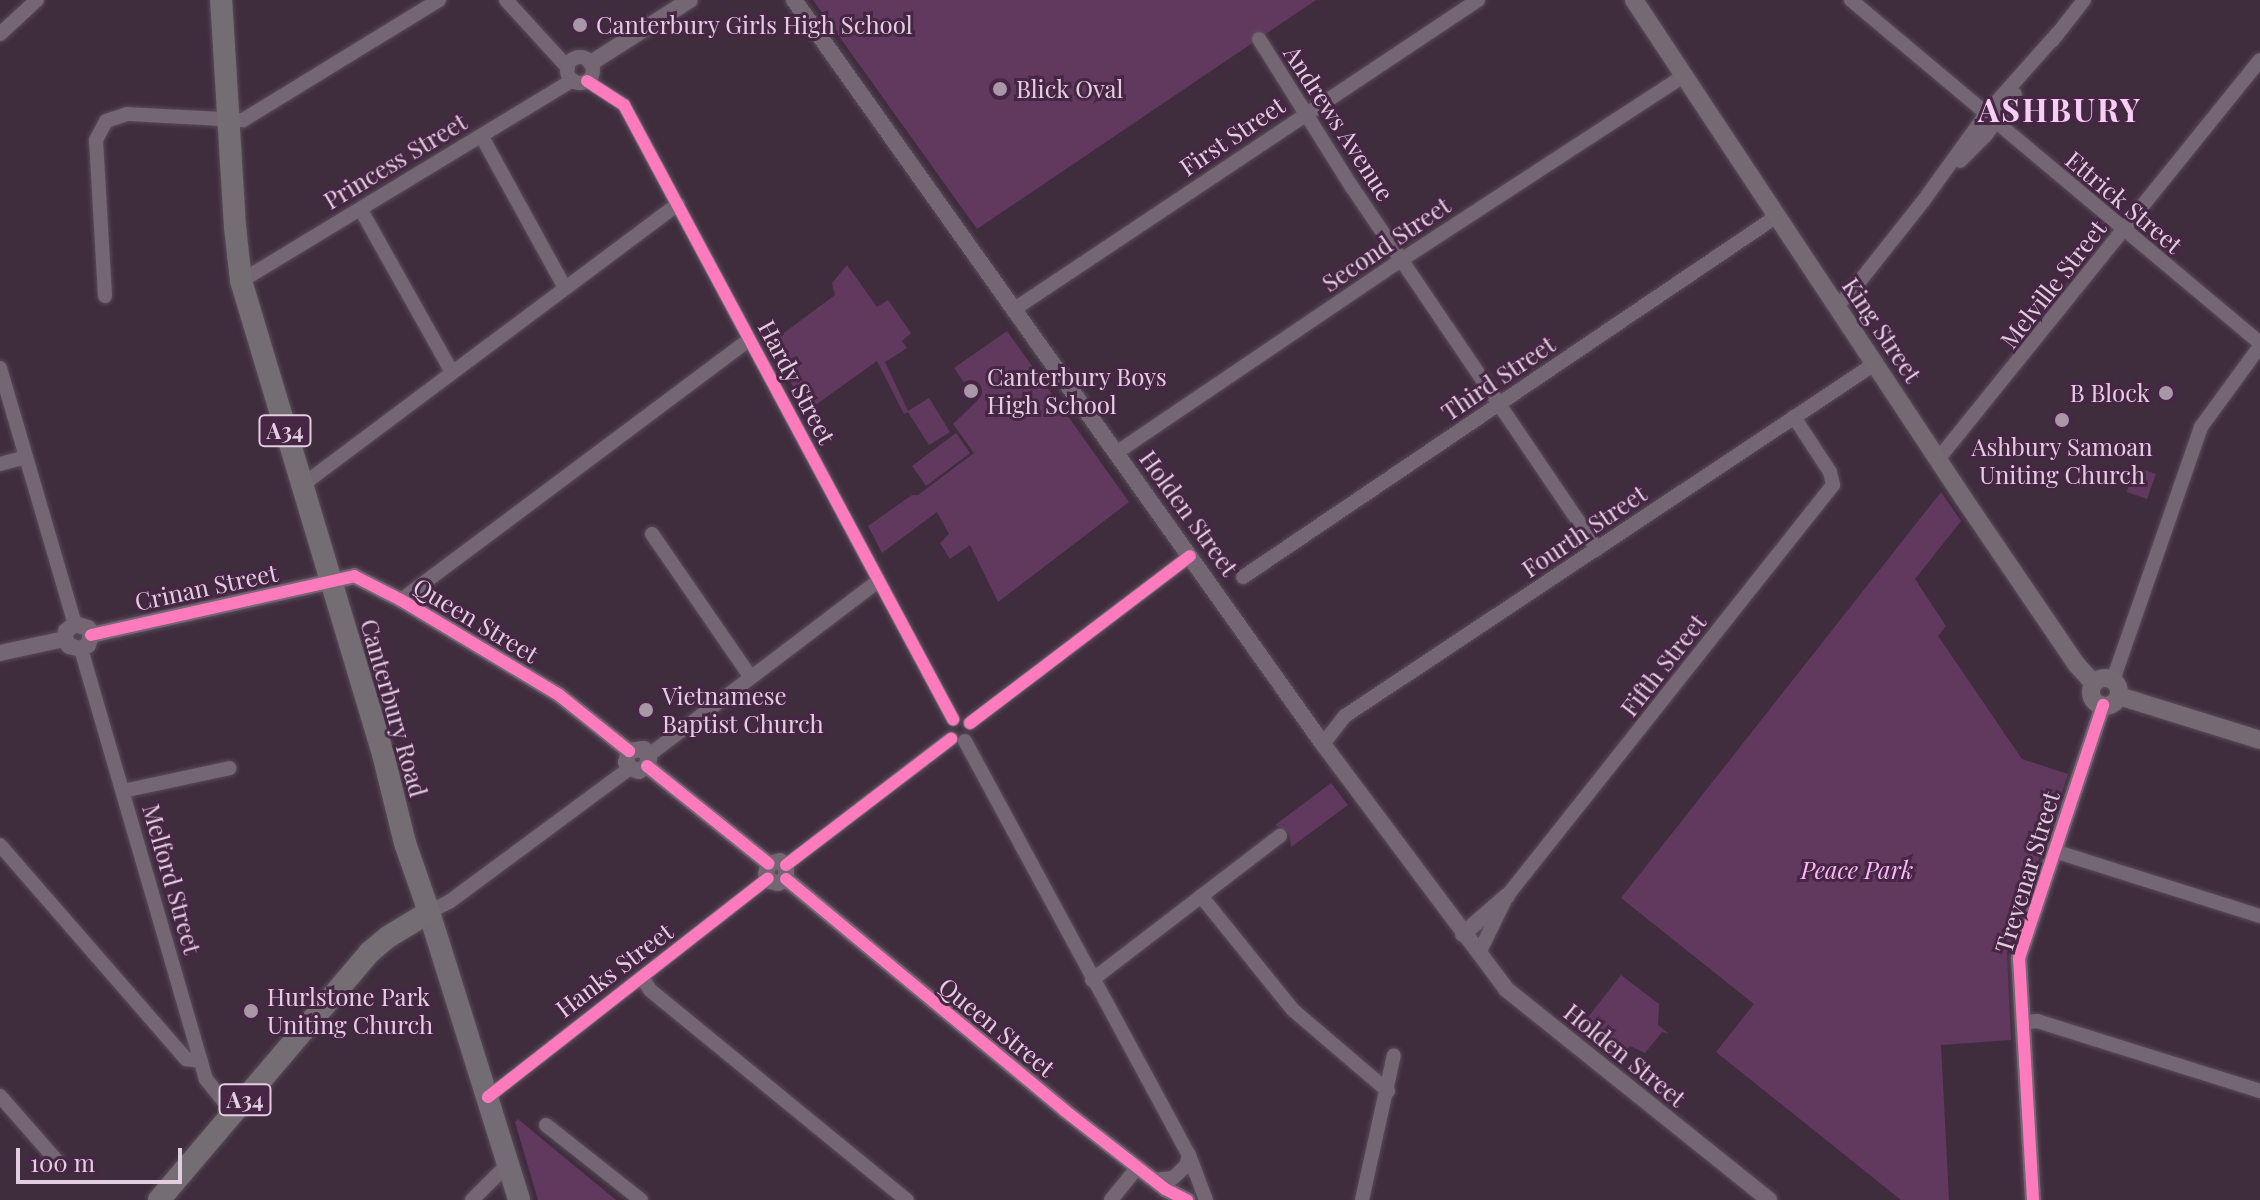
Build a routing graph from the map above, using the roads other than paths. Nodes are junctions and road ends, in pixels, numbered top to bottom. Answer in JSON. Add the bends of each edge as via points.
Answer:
{"nodes":[{"id":1,"x":37,"y":0,"type":"edge"},
{"id":2,"x":221,"y":0,"type":"edge"},
{"id":3,"x":439,"y":0,"type":"edge"},
{"id":4,"x":506,"y":0,"type":"edge"},
{"id":5,"x":690,"y":0,"type":"edge"},
{"id":6,"x":794,"y":0,"type":"edge"},
{"id":7,"x":1478,"y":0,"type":"edge"},
{"id":8,"x":1634,"y":0,"type":"edge"},
{"id":9,"x":1851,"y":0,"type":"edge"},
{"id":10,"x":2084,"y":0,"type":"edge"},
{"id":11,"x":0,"y":34,"type":"edge"},
{"id":12,"x":1259,"y":39,"type":"dead end"},
{"id":13,"x":2260,"y":60,"type":"edge"},
{"id":14,"x":581,"y":71,"type":"junction"},
{"id":15,"x":1683,"y":76,"type":"junction"},
{"id":16,"x":1305,"y":114,"type":"junction"},
{"id":17,"x":1990,"y":118,"type":"junction"},
{"id":18,"x":228,"y":119,"type":"junction"},
{"id":19,"x":482,"y":137,"type":"junction"},
{"id":20,"x":678,"y":204,"type":"junction"},
{"id":21,"x":361,"y":210,"type":"junction"},
{"id":22,"x":1777,"y":216,"type":"junction"},
{"id":23,"x":2123,"y":230,"type":"junction"},
{"id":24,"x":1402,"y":259,"type":"junction"},
{"id":25,"x":241,"y":281,"type":"junction"},
{"id":26,"x":565,"y":288,"type":"junction"},
{"id":27,"x":105,"y":296,"type":"dead end"},
{"id":28,"x":1836,"y":305,"type":"junction"},
{"id":29,"x":1013,"y":310,"type":"junction"},
{"id":30,"x":749,"y":340,"type":"junction"},
{"id":31,"x":2260,"y":345,"type":"edge"},
{"id":32,"x":1876,"y":363,"type":"junction"},
{"id":33,"x":0,"y":368,"type":"edge"},
{"id":34,"x":452,"y":372,"type":"junction"},
{"id":35,"x":1498,"y":404,"type":"junction"},
{"id":36,"x":1794,"y":417,"type":"junction"},
{"id":37,"x":1116,"y":453,"type":"junction"},
{"id":38,"x":26,"y":457,"type":"junction"},
{"id":39,"x":1939,"y":458,"type":"junction"},
{"id":40,"x":0,"y":464,"type":"edge"},
{"id":41,"x":301,"y":486,"type":"junction"},
{"id":42,"x":652,"y":534,"type":"dead end"},
{"id":43,"x":1597,"y":549,"type":"junction"},
{"id":44,"x":1190,"y":556,"type":"junction"},
{"id":45,"x":1243,"y":577,"type":"dead end"},
{"id":46,"x":330,"y":581,"type":"junction"},
{"id":47,"x":878,"y":581,"type":"junction"},
{"id":48,"x":401,"y":600,"type":"junction"},
{"id":49,"x":75,"y":624,"type":"junction"},
{"id":50,"x":65,"y":639,"type":"junction"},
{"id":51,"x":86,"y":642,"type":"junction"},
{"id":52,"x":0,"y":653,"type":"edge"},
{"id":53,"x":750,"y":676,"type":"junction"},
{"id":54,"x":2107,"y":691,"type":"junction"},
{"id":55,"x":953,"y":719,"type":"junction"},
{"id":56,"x":970,"y":723,"type":"junction"},
{"id":57,"x":958,"y":740,"type":"junction"},
{"id":58,"x":2260,"y":740,"type":"edge"},
{"id":59,"x":1323,"y":744,"type":"junction"},
{"id":60,"x":642,"y":763,"type":"junction"},
{"id":61,"x":230,"y":768,"type":"dead end"},
{"id":62,"x":123,"y":791,"type":"junction"},
{"id":63,"x":1280,"y":836,"type":"dead end"},
{"id":64,"x":0,"y":845,"type":"edge"},
{"id":65,"x":2054,"y":851,"type":"junction"},
{"id":66,"x":777,"y":872,"type":"junction"},
{"id":67,"x":1201,"y":896,"type":"junction"},
{"id":68,"x":1507,"y":896,"type":"joint"},
{"id":69,"x":429,"y":912,"type":"junction"},
{"id":70,"x":2260,"y":916,"type":"edge"},
{"id":71,"x":1474,"y":944,"type":"junction"},
{"id":72,"x":642,"y":977,"type":"junction"},
{"id":73,"x":1092,"y":980,"type":"junction"},
{"id":74,"x":188,"y":1015,"type":"junction"},
{"id":75,"x":2023,"y":1023,"type":"junction"},
{"id":76,"x":160,"y":1030,"type":"junction"},
{"id":77,"x":1394,"y":1055,"type":"dead end"},
{"id":78,"x":199,"y":1056,"type":"junction"},
{"id":79,"x":1388,"y":1091,"type":"junction"},
{"id":80,"x":2260,"y":1091,"type":"edge"},
{"id":81,"x":0,"y":1096,"type":"edge"},
{"id":82,"x":488,"y":1097,"type":"junction"},
{"id":83,"x":233,"y":1113,"type":"junction"},
{"id":84,"x":546,"y":1125,"type":"dead end"},
{"id":85,"x":1189,"y":1155,"type":"junction"},
{"id":86,"x":57,"y":1161,"type":"dead end"},
{"id":87,"x":508,"y":1164,"type":"junction"},
{"id":88,"x":1137,"y":1168,"type":"junction"},
{"id":89,"x":1153,"y":1180,"type":"junction"},
{"id":90,"x":2035,"y":1199,"type":"edge"},
{"id":91,"x":159,"y":1200,"type":"edge"},
{"id":92,"x":472,"y":1200,"type":"edge"},
{"id":93,"x":519,"y":1200,"type":"edge"},
{"id":94,"x":641,"y":1200,"type":"edge"},
{"id":95,"x":907,"y":1200,"type":"edge"},
{"id":96,"x":1111,"y":1200,"type":"edge"},
{"id":97,"x":1187,"y":1200,"type":"edge"},
{"id":98,"x":1206,"y":1200,"type":"edge"},
{"id":99,"x":1362,"y":1200,"type":"edge"},
{"id":100,"x":1756,"y":1200,"type":"edge"},
{"id":101,"x":1769,"y":1200,"type":"edge"}],
"edges":[{"from":1,"to":11,"type":"street"},
{"from":2,"to":18,"type":"highway","name":"Canterbury Road","number":"A34"},
{"from":3,"to":18,"type":"street","via":[[243,120]]},
{"from":4,"to":14,"type":"street"},
{"from":5,"to":14,"type":"street","name":"Princess Street"},
{"from":6,"to":29,"type":"street","name":"Holden Street"},
{"from":7,"to":16,"type":"street","name":"First Street"},
{"from":8,"to":15,"type":"main road","name":"King Street"},
{"from":9,"to":17,"type":"street","name":"Ettrick Street"},
{"from":10,"to":17,"type":"street"},
{"from":12,"to":16,"type":"street","name":"Andrews Avenue"},
{"from":13,"to":23,"type":"street","name":"Melville Street"},
{"from":14,"to":19,"type":"street","name":"Princess Street"},
{"from":14,"to":20,"type":"street","name":"Hardy Street","via":[[624,105]]},
{"from":15,"to":22,"type":"main road","name":"King Street"},
{"from":15,"to":24,"type":"street","name":"Second Street"},
{"from":16,"to":24,"type":"street","name":"Andrews Avenue"},
{"from":16,"to":29,"type":"street","name":"First Street"},
{"from":17,"to":23,"type":"street","name":"Ettrick Street"},
{"from":17,"to":28,"type":"street"},
{"from":18,"to":25,"type":"highway","name":"Canterbury Road","number":"A34"},
{"from":18,"to":27,"type":"street","via":[[127,114],[100,126],[96,140]]},
{"from":19,"to":21,"type":"street","name":"Princess Street"},
{"from":19,"to":26,"type":"street"},
{"from":20,"to":26,"type":"street"},
{"from":20,"to":30,"type":"street","name":"Hardy Street"},
{"from":21,"to":25,"type":"street","name":"Princess Street"},
{"from":21,"to":34,"type":"street"},
{"from":22,"to":28,"type":"main road","name":"King Street"},
{"from":22,"to":35,"type":"street","name":"Third Street"},
{"from":23,"to":31,"type":"street","name":"Ettrick Street"},
{"from":23,"to":39,"type":"street","name":"Melville Street"},
{"from":24,"to":35,"type":"street","name":"Andrews Avenue"},
{"from":24,"to":37,"type":"street","name":"Second Street"},
{"from":25,"to":41,"type":"highway","name":"Canterbury Road","number":"A34"},
{"from":26,"to":34,"type":"street"},
{"from":28,"to":32,"type":"main road","name":"King Street"},
{"from":29,"to":37,"type":"street","name":"Holden Street"},
{"from":30,"to":47,"type":"street","name":"Hardy Street"},
{"from":30,"to":48,"type":"street"},
{"from":31,"to":54,"type":"street","name":"Trevenar Street","via":[[2201,427]]},
{"from":32,"to":36,"type":"street","name":"Fourth Street"},
{"from":32,"to":39,"type":"main road","name":"King Street"},
{"from":33,"to":38,"type":"street"},
{"from":34,"to":41,"type":"street"},
{"from":35,"to":43,"type":"street","name":"Andrews Avenue"},
{"from":35,"to":45,"type":"street","name":"Third Street"},
{"from":36,"to":43,"type":"street","name":"Fourth Street"},
{"from":36,"to":68,"type":"street","name":"Fifth Street","via":[[1833,485]]},
{"from":37,"to":44,"type":"street","name":"Holden Street"},
{"from":38,"to":40,"type":"street"},
{"from":38,"to":49,"type":"street"},
{"from":39,"to":54,"type":"main road","name":"King Street","via":[[2077,665]]},
{"from":41,"to":46,"type":"highway","name":"Canterbury Road","number":"A34"},
{"from":42,"to":53,"type":"street"},
{"from":43,"to":59,"type":"street","name":"Fourth Street","via":[[1345,716]]},
{"from":44,"to":56,"type":"street"},
{"from":44,"to":59,"type":"street","name":"Holden Street"},
{"from":46,"to":48,"type":"street","name":"Queen Street","via":[[354,576]]},
{"from":46,"to":51,"type":"street","name":"Crinan Street"},
{"from":46,"to":69,"type":"highway","name":"Canterbury Road","number":"A34"},
{"from":47,"to":53,"type":"street"},
{"from":47,"to":55,"type":"street","name":"Hardy Street"},
{"from":48,"to":60,"type":"street","name":"Queen Street","via":[[559,695],[629,751],[626,762]]},
{"from":49,"to":50,"type":"street"},
{"from":49,"to":51,"type":"street","via":[[84,625]]},
{"from":50,"to":51,"type":"street","via":[[72,648]]},
{"from":50,"to":52,"type":"street"},
{"from":51,"to":62,"type":"street","name":"Melford Street"},
{"from":53,"to":60,"type":"street"},
{"from":54,"to":58,"type":"main road"},
{"from":54,"to":65,"type":"street","name":"Trevenar Street"},
{"from":55,"to":56,"type":"street"},
{"from":55,"to":57,"type":"street","via":[[947,726]]},
{"from":56,"to":57,"type":"street","via":[[971,733]]},
{"from":57,"to":66,"type":"street","name":"Hanks Street"},
{"from":57,"to":73,"type":"street"},
{"from":59,"to":71,"type":"street","name":"Holden Street"},
{"from":60,"to":66,"type":"street","name":"Queen Street"},
{"from":60,"to":69,"type":"street"},
{"from":61,"to":62,"type":"street"},
{"from":62,"to":74,"type":"street","name":"Melford Street"},
{"from":63,"to":67,"type":"street"},
{"from":64,"to":76,"type":"street"},
{"from":65,"to":70,"type":"street"},
{"from":65,"to":75,"type":"street","name":"Trevenar Street","via":[[2019,958]]},
{"from":66,"to":72,"type":"street","name":"Hanks Street"},
{"from":66,"to":88,"type":"street","name":"Queen Street"},
{"from":67,"to":73,"type":"street"},
{"from":67,"to":79,"type":"street","via":[[1293,1010]]},
{"from":68,"to":71,"type":"street"},
{"from":69,"to":82,"type":"main road"},
{"from":69,"to":83,"type":"highway","number":"A34","via":[[370,952]]},
{"from":71,"to":100,"type":"street","name":"Holden Street","via":[[1500,994],[1515,1009]]},
{"from":71,"to":101,"type":"street","name":"Holden Street","via":[[1506,989]]},
{"from":72,"to":82,"type":"street","name":"Hanks Street"},
{"from":72,"to":95,"type":"street","via":[[650,990]]},
{"from":73,"to":85,"type":"street"},
{"from":74,"to":76,"type":"street","via":[[178,1030]]},
{"from":74,"to":78,"type":"street","name":"Melford Street"},
{"from":75,"to":80,"type":"street","via":[[2037,1021]]},
{"from":75,"to":90,"type":"street","name":"Trevenar Street"},
{"from":76,"to":78,"type":"street","via":[[186,1059]]},
{"from":77,"to":79,"type":"street"},
{"from":78,"to":83,"type":"street","name":"Melford Street","via":[[209,1085]]},
{"from":79,"to":99,"type":"street"},
{"from":81,"to":86,"type":"street"},
{"from":82,"to":87,"type":"main road"},
{"from":83,"to":91,"type":"highway","number":"A34"},
{"from":84,"to":94,"type":"street"},
{"from":85,"to":89,"type":"street","via":[[1173,1178]]},
{"from":85,"to":98,"type":"street"},
{"from":87,"to":92,"type":"street"},
{"from":87,"to":93,"type":"main road"},
{"from":88,"to":89,"type":"street","name":"Queen Street"},
{"from":88,"to":96,"type":"street"},
{"from":89,"to":97,"type":"street","name":"Queen Street"}]}
